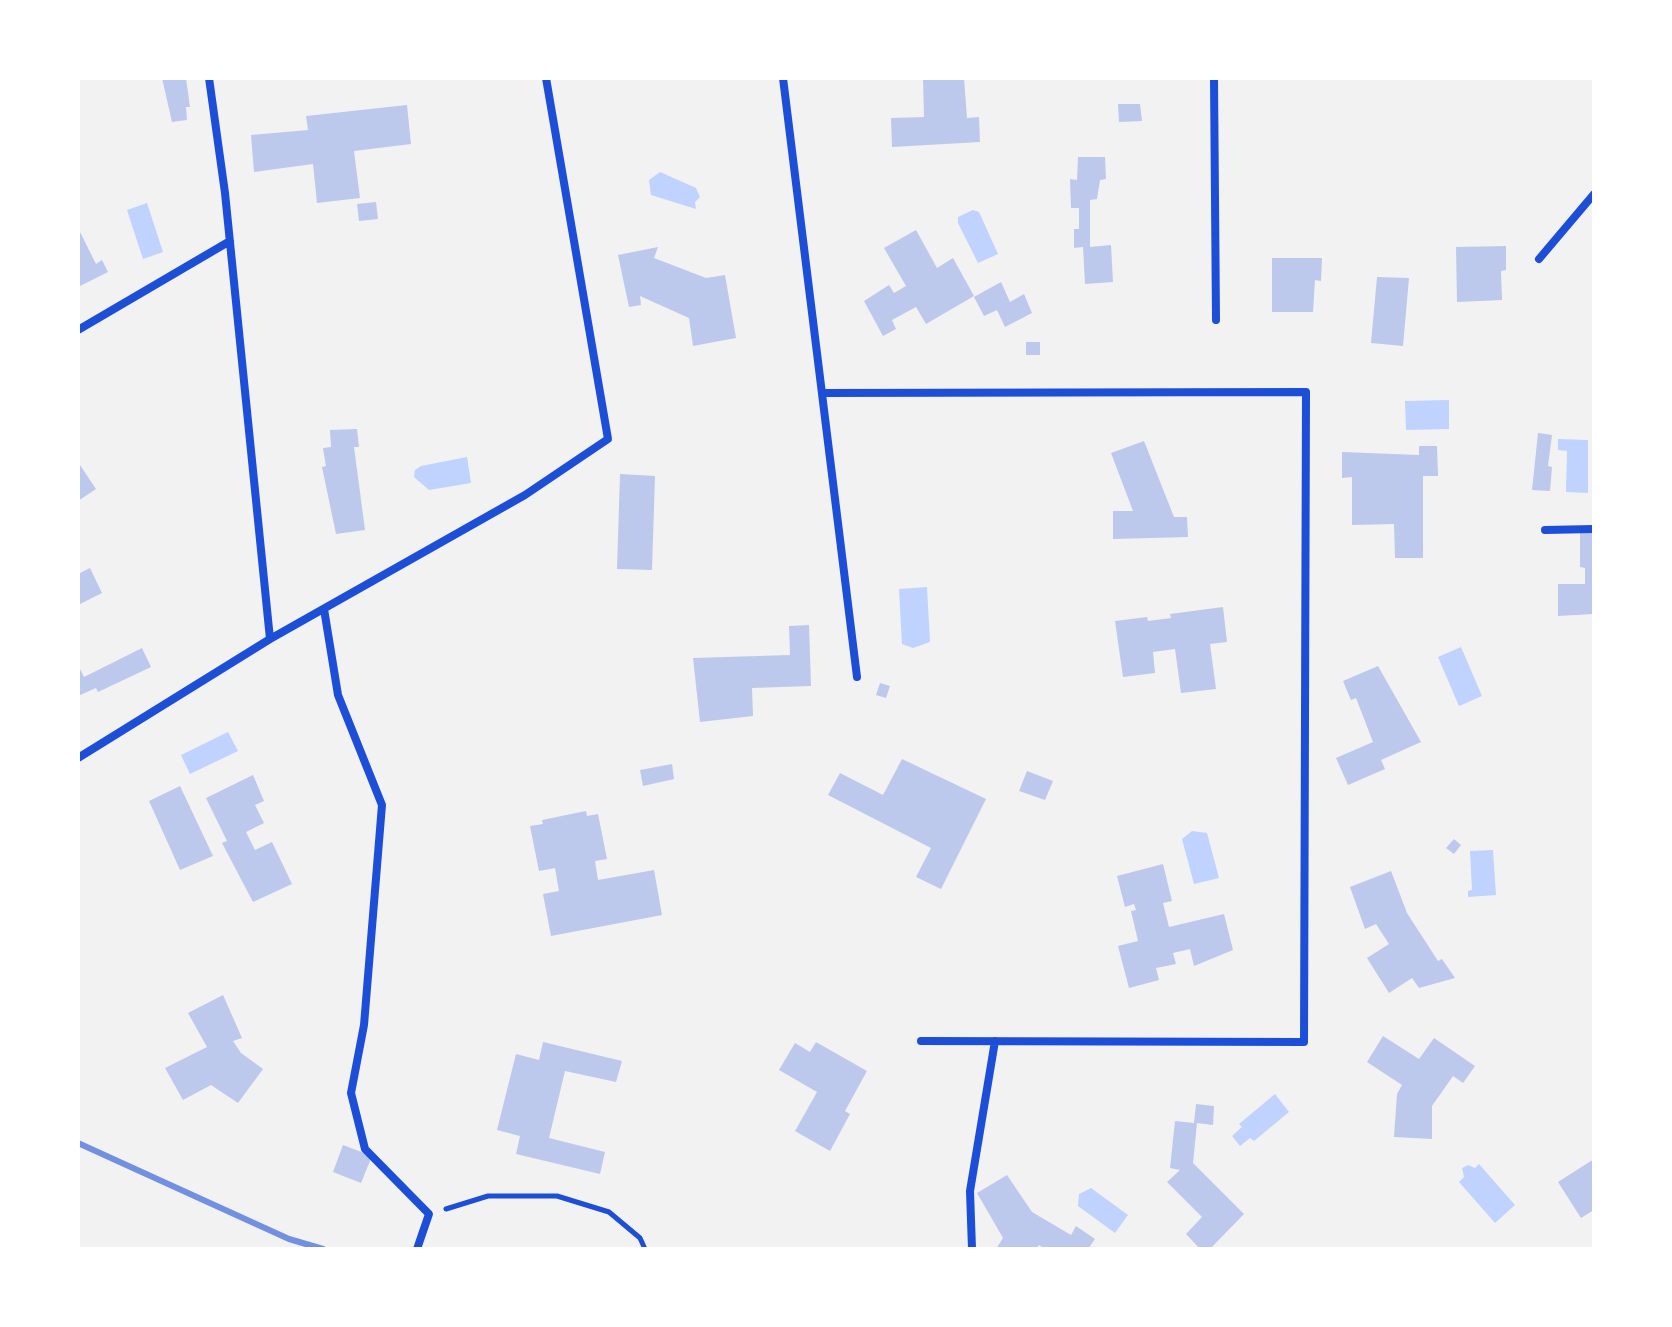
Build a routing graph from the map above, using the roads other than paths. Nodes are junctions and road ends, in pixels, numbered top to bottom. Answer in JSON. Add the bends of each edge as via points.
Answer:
{"nodes":[{"id":1,"x":209,"y":78,"type":"edge"},
{"id":2,"x":546,"y":78,"type":"edge"},
{"id":3,"x":783,"y":78,"type":"edge"},
{"id":4,"x":1214,"y":78,"type":"edge"},
{"id":5,"x":1594,"y":194,"type":"edge"},
{"id":6,"x":230,"y":241,"type":"junction"},
{"id":7,"x":1539,"y":259,"type":"dead end"},
{"id":8,"x":1216,"y":320,"type":"dead end"},
{"id":9,"x":78,"y":330,"type":"edge"},
{"id":10,"x":822,"y":393,"type":"junction"},
{"id":11,"x":1594,"y":529,"type":"edge"},
{"id":12,"x":1545,"y":530,"type":"dead end"},
{"id":13,"x":324,"y":609,"type":"junction"},
{"id":14,"x":270,"y":639,"type":"junction"},
{"id":15,"x":857,"y":677,"type":"dead end"},
{"id":16,"x":78,"y":758,"type":"edge"},
{"id":17,"x":921,"y":1041,"type":"dead end"},
{"id":18,"x":995,"y":1041,"type":"junction"},
{"id":19,"x":417,"y":1249,"type":"edge"},
{"id":20,"x":972,"y":1249,"type":"edge"}],
"edges":[{"from":1,"to":6,"type":"street"},
{"from":2,"to":13,"type":"street","via":[[608,439],[525,495]]},
{"from":3,"to":10,"type":"street"},
{"from":4,"to":8,"type":"street"},
{"from":5,"to":7,"type":"street"},
{"from":6,"to":9,"type":"street"},
{"from":6,"to":14,"type":"street"},
{"from":10,"to":15,"type":"street"},
{"from":10,"to":18,"type":"street","via":[[1306,392],[1304,1042]]},
{"from":11,"to":12,"type":"street"},
{"from":13,"to":14,"type":"street"},
{"from":13,"to":19,"type":"street","via":[[338,695],[382,805],[364,1025],[351,1093],[365,1149],[429,1214]]},
{"from":14,"to":16,"type":"street"},
{"from":17,"to":18,"type":"street"},
{"from":18,"to":20,"type":"street","via":[[970,1191]]}]}
